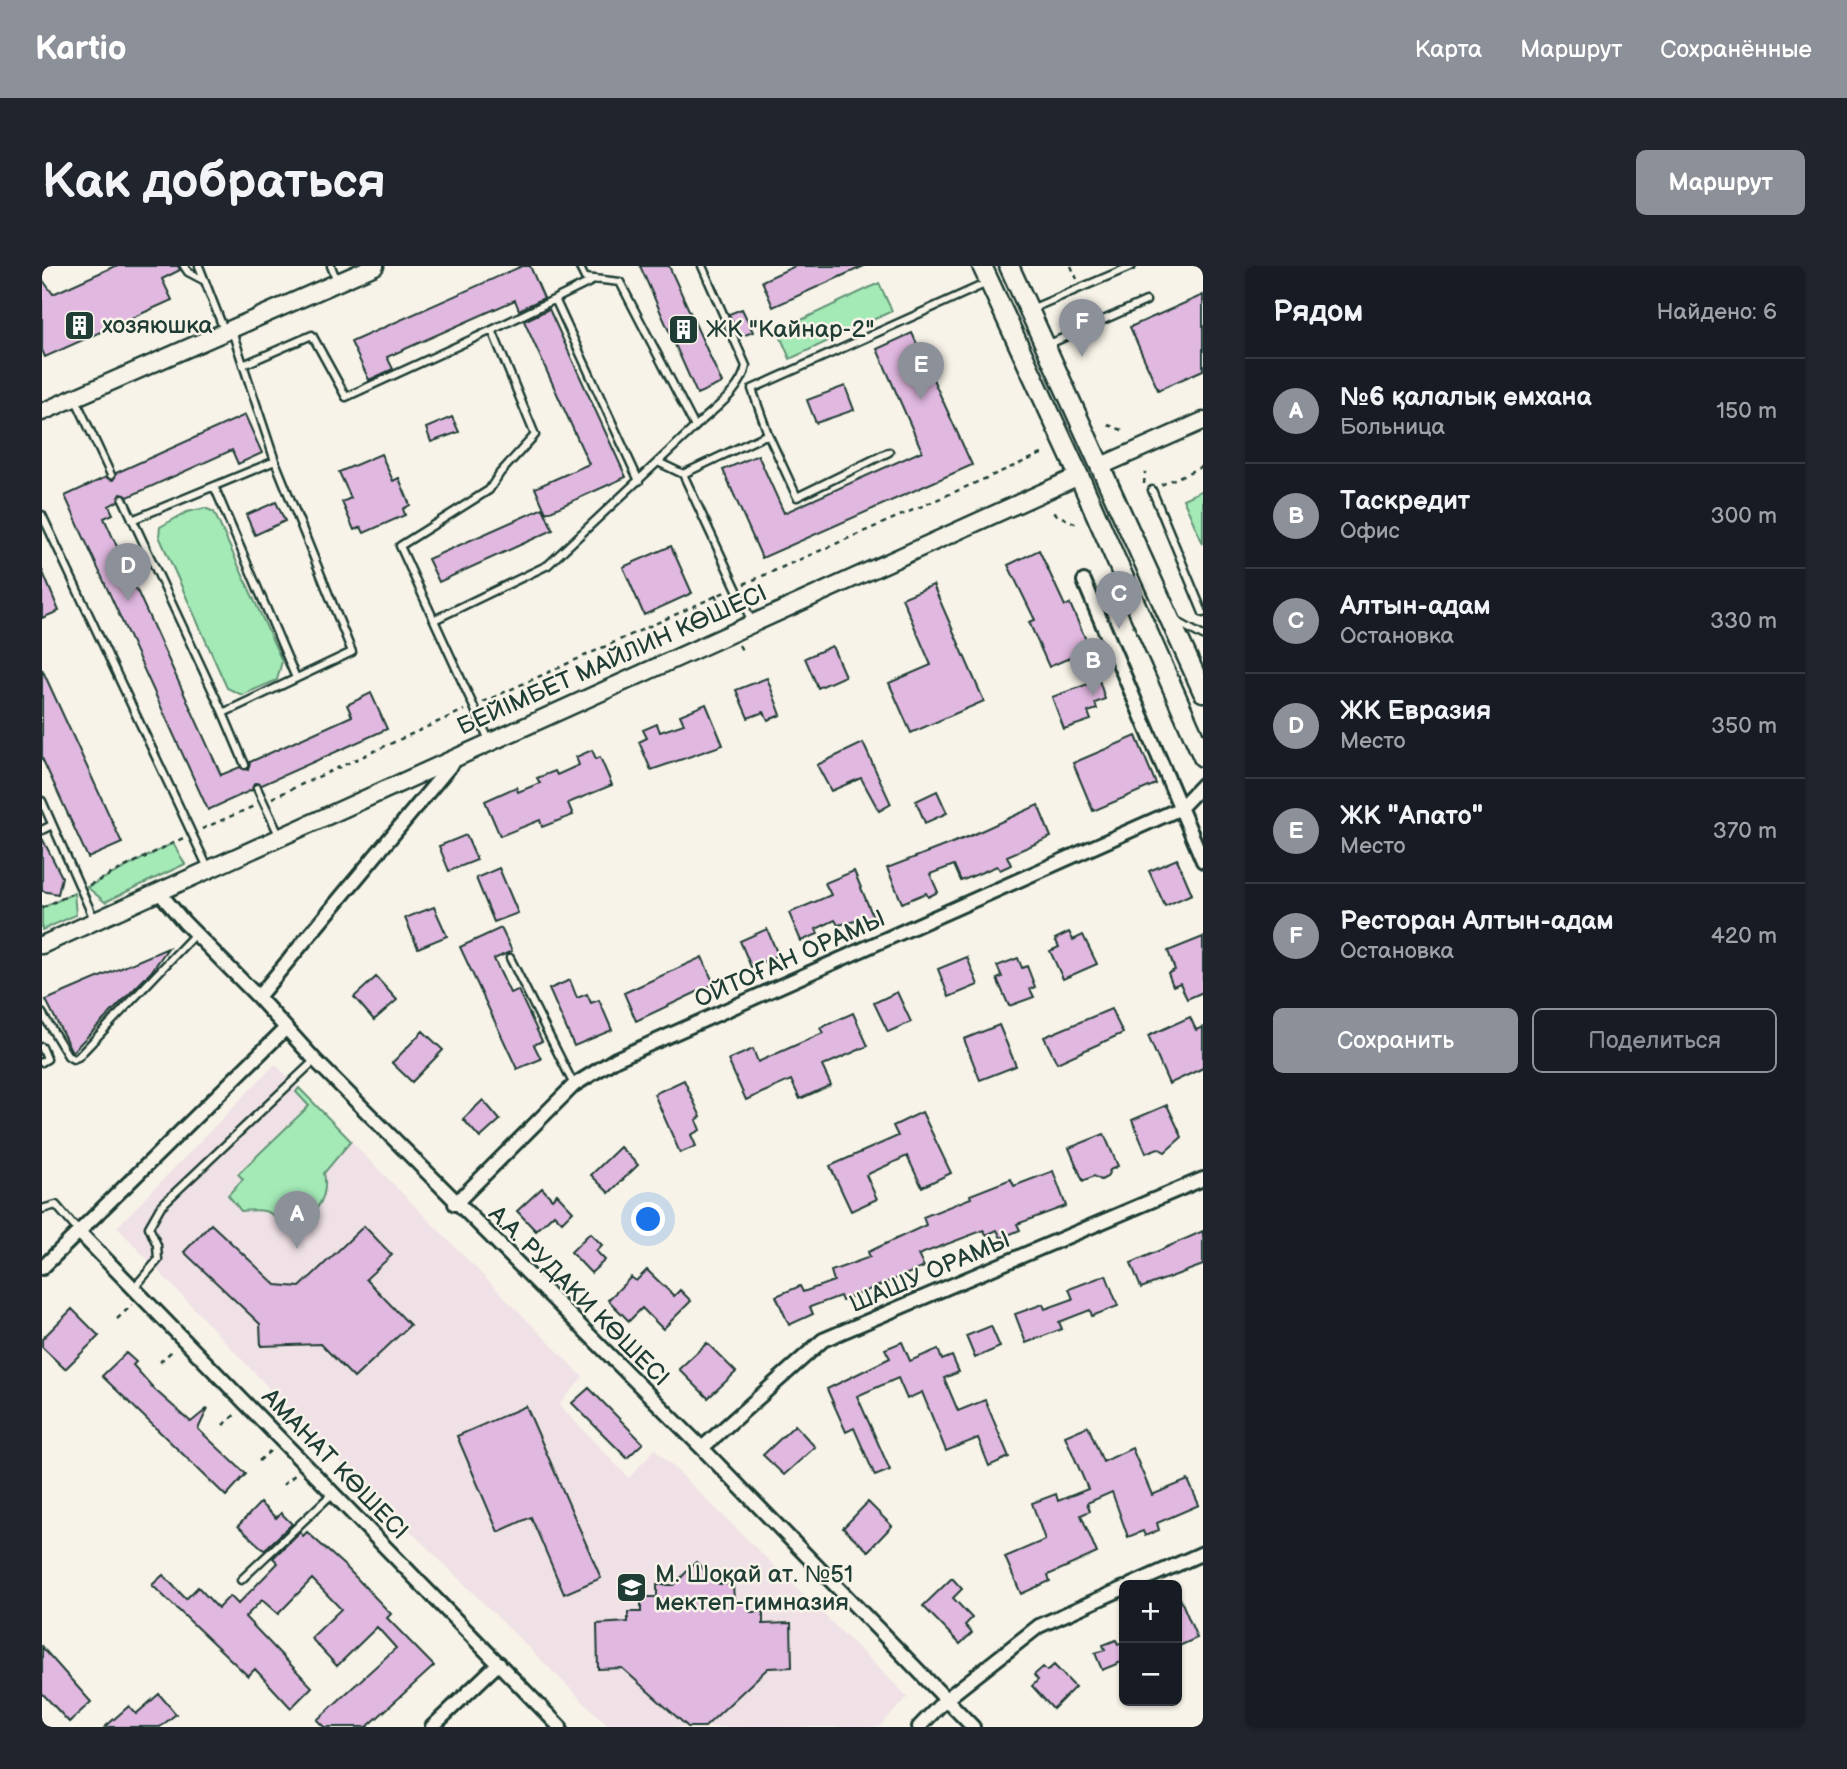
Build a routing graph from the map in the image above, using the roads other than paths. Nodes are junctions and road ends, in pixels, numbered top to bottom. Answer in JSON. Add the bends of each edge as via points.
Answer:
{"nodes":[{"id":1,"x":184,"y":266,"type":"edge"},
{"id":2,"x":199,"y":266,"type":"edge"},
{"id":3,"x":331,"y":266,"type":"edge"},
{"id":4,"x":375,"y":266,"type":"edge"},
{"id":5,"x":579,"y":266,"type":"edge"},
{"id":6,"x":702,"y":266,"type":"edge"},
{"id":7,"x":1009,"y":266,"type":"edge"},
{"id":8,"x":1132,"y":266,"type":"edge"},
{"id":9,"x":986,"y":274,"type":"edge"},
{"id":10,"x":595,"y":279,"type":"junction"},
{"id":11,"x":205,"y":281,"type":"junction"},
{"id":12,"x":337,"y":283,"type":"junction"},
{"id":13,"x":555,"y":299,"type":"junction"},
{"id":14,"x":1146,"y":301,"type":"dead end"},
{"id":15,"x":1029,"y":310,"type":"junction"},
{"id":16,"x":492,"y":330,"type":"junction"},
{"id":17,"x":228,"y":331,"type":"junction"},
{"id":18,"x":1046,"y":346,"type":"junction"},
{"id":19,"x":243,"y":365,"type":"junction"},
{"id":20,"x":75,"y":398,"type":"junction"},
{"id":21,"x":42,"y":412,"type":"edge"},
{"id":22,"x":1203,"y":421,"type":"edge"},
{"id":23,"x":695,"y":427,"type":"junction"},
{"id":24,"x":768,"y":434,"type":"junction"},
{"id":25,"x":888,"y":452,"type":"dead end"},
{"id":26,"x":275,"y":461,"type":"junction"},
{"id":27,"x":660,"y":463,"type":"junction"},
{"id":28,"x":1101,"y":466,"type":"junction"},
{"id":29,"x":683,"y":474,"type":"junction"},
{"id":30,"x":111,"y":475,"type":"dead end"},
{"id":31,"x":1079,"y":476,"type":"junction"},
{"id":32,"x":639,"y":481,"type":"junction"},
{"id":33,"x":214,"y":486,"type":"junction"},
{"id":34,"x":1152,"y":489,"type":"road end"},
{"id":35,"x":123,"y":499,"type":"dead end"},
{"id":36,"x":42,"y":515,"type":"edge"},
{"id":37,"x":132,"y":520,"type":"junction"},
{"id":38,"x":1084,"y":581,"type":"dead end"},
{"id":39,"x":1203,"y":613,"type":"edge"},
{"id":40,"x":1169,"y":617,"type":"junction"},
{"id":41,"x":434,"y":620,"type":"junction"},
{"id":42,"x":753,"y":623,"type":"junction"},
{"id":43,"x":1203,"y":636,"type":"edge"},
{"id":44,"x":296,"y":678,"type":"junction"},
{"id":45,"x":1203,"y":692,"type":"edge"},
{"id":46,"x":222,"y":713,"type":"junction"},
{"id":47,"x":490,"y":742,"type":"junction"},
{"id":48,"x":458,"y":757,"type":"junction"},
{"id":49,"x":1203,"y":757,"type":"edge"},
{"id":50,"x":245,"y":765,"type":"dead end"},
{"id":51,"x":1203,"y":784,"type":"edge"},
{"id":52,"x":257,"y":788,"type":"dead end"},
{"id":53,"x":42,"y":801,"type":"edge"},
{"id":54,"x":1179,"y":809,"type":"junction"},
{"id":55,"x":52,"y":825,"type":"junction"},
{"id":56,"x":42,"y":830,"type":"edge"},
{"id":57,"x":280,"y":837,"type":"junction"},
{"id":58,"x":1203,"y":861,"type":"edge"},
{"id":59,"x":209,"y":869,"type":"junction"},
{"id":60,"x":159,"y":892,"type":"junction"},
{"id":61,"x":94,"y":921,"type":"junction"},
{"id":62,"x":195,"y":934,"type":"junction"},
{"id":63,"x":42,"y":945,"type":"edge"},
{"id":64,"x":510,"y":958,"type":"dead end"},
{"id":65,"x":258,"y":997,"type":"junction"},
{"id":66,"x":42,"y":1013,"type":"edge"},
{"id":67,"x":285,"y":1029,"type":"junction"},
{"id":68,"x":42,"y":1047,"type":"edge"},
{"id":69,"x":315,"y":1060,"type":"junction"},
{"id":70,"x":42,"y":1062,"type":"edge"},
{"id":71,"x":574,"y":1085,"type":"junction"},
{"id":72,"x":1203,"y":1179,"type":"edge"},
{"id":73,"x":455,"y":1204,"type":"junction"},
{"id":74,"x":42,"y":1209,"type":"edge"},
{"id":75,"x":79,"y":1232,"type":"junction"},
{"id":76,"x":42,"y":1268,"type":"edge"},
{"id":77,"x":137,"y":1292,"type":"junction"},
{"id":78,"x":702,"y":1448,"type":"junction"},
{"id":79,"x":333,"y":1493,"type":"junction"},
{"id":80,"x":1203,"y":1553,"type":"edge"},
{"id":81,"x":242,"y":1580,"type":"dead end"},
{"id":82,"x":1142,"y":1580,"type":"edge"},
{"id":83,"x":1119,"y":1590,"type":"edge"},
{"id":84,"x":499,"y":1663,"type":"junction"},
{"id":85,"x":945,"y":1700,"type":"junction"},
{"id":86,"x":432,"y":1727,"type":"edge"},
{"id":87,"x":560,"y":1727,"type":"edge"},
{"id":88,"x":919,"y":1727,"type":"edge"},
{"id":89,"x":973,"y":1727,"type":"edge"}],
"edges":[{"from":1,"to":11,"type":"lane"},
{"from":2,"to":11,"type":"lane"},
{"from":3,"to":12,"type":"lane"},
{"from":4,"to":12,"type":"street"},
{"from":5,"to":10,"type":"lane","via":[[585,278]]},
{"from":6,"to":23,"type":"lane","via":[[746,366],[737,387]]},
{"from":7,"to":15,"type":"main road"},
{"from":8,"to":15,"type":"lane"},
{"from":9,"to":24,"type":"lane","via":[[752,389]]},
{"from":9,"to":31,"type":"main road"},
{"from":10,"to":13,"type":"lane"},
{"from":10,"to":23,"type":"lane","via":[[620,282]]},
{"from":11,"to":17,"type":"lane"},
{"from":12,"to":17,"type":"street"},
{"from":13,"to":16,"type":"lane"},
{"from":13,"to":32,"type":"lane"},
{"from":14,"to":18,"type":"lane"},
{"from":15,"to":18,"type":"main road"},
{"from":16,"to":19,"type":"lane","via":[[346,397],[312,335]]},
{"from":16,"to":41,"type":"lane","via":[[535,435],[489,490],[400,546]]},
{"from":17,"to":19,"type":"lane"},
{"from":17,"to":20,"type":"street"},
{"from":18,"to":28,"type":"main road"},
{"from":19,"to":26,"type":"lane"},
{"from":20,"to":21,"type":"street"},
{"from":20,"to":30,"type":"lane"},
{"from":22,"to":28,"type":"street","name":"БЕЙІМБЕТ МАЙЛИН КӨШЕСІ"},
{"from":23,"to":27,"type":"lane"},
{"from":24,"to":25,"type":"lane","via":[[797,497]]},
{"from":24,"to":29,"type":"lane"},
{"from":26,"to":33,"type":"lane"},
{"from":26,"to":44,"type":"lane","via":[[352,652]]},
{"from":27,"to":29,"type":"lane"},
{"from":27,"to":32,"type":"lane"},
{"from":28,"to":31,"type":"main road","name":"БЕЙІМБЕТ МАЙЛИН КӨШЕСІ"},
{"from":28,"to":40,"type":"main road"},
{"from":29,"to":42,"type":"lane"},
{"from":31,"to":42,"type":"street","name":"БЕЙІМБЕТ МАЙЛИН КӨШЕСІ"},
{"from":31,"to":49,"type":"main road"},
{"from":32,"to":41,"type":"lane","via":[[548,565]]},
{"from":33,"to":37,"type":"lane"},
{"from":33,"to":44,"type":"lane"},
{"from":34,"to":39,"type":"lane"},
{"from":35,"to":37,"type":"lane"},
{"from":36,"to":59,"type":"lane"},
{"from":37,"to":46,"type":"lane"},
{"from":38,"to":54,"type":"street"},
{"from":40,"to":43,"type":"lane"},
{"from":40,"to":45,"type":"main road"},
{"from":41,"to":47,"type":"lane"},
{"from":42,"to":47,"type":"street","name":"БЕЙІМБЕТ МАЙЛИН КӨШЕСІ"},
{"from":44,"to":46,"type":"lane"},
{"from":46,"to":50,"type":"lane"},
{"from":47,"to":48,"type":"street","name":"БЕЙІМБЕТ МАЙЛИН КӨШЕСІ"},
{"from":48,"to":57,"type":"street","name":"БЕЙІМБЕТ МАЙЛИН КӨШЕСІ"},
{"from":48,"to":65,"type":"street"},
{"from":51,"to":54,"type":"street"},
{"from":52,"to":57,"type":"lane"},
{"from":53,"to":55,"type":"lane"},
{"from":54,"to":58,"type":"street"},
{"from":54,"to":71,"type":"street","name":"ОЙТОҒАН ОРАМЫ","via":[[616,1059]]},
{"from":55,"to":56,"type":"lane"},
{"from":55,"to":61,"type":"lane"},
{"from":57,"to":59,"type":"street","name":"БЕЙІМБЕТ МАЙЛИН КӨШЕСІ"},
{"from":59,"to":60,"type":"street","name":"БЕЙІМБЕТ МАЙЛИН КӨШЕСІ"},
{"from":60,"to":61,"type":"street","name":"БЕЙІМБЕТ МАЙЛИН КӨШЕСІ"},
{"from":60,"to":62,"type":"street","name":"А.А. РУДАКИ КӨШЕСІ"},
{"from":61,"to":63,"type":"street","name":"БЕЙІМБЕТ МАЙЛИН КӨШЕСІ"},
{"from":62,"to":65,"type":"street","name":"А.А. РУДАКИ КӨШЕСІ"},
{"from":62,"to":66,"type":"lane","via":[[78,1057],[68,1056]]},
{"from":64,"to":71,"type":"lane"},
{"from":65,"to":67,"type":"street","name":"А.А. РУДАКИ КӨШЕСІ"},
{"from":67,"to":69,"type":"street","name":"А.А. РУДАКИ КӨШЕСІ"},
{"from":67,"to":75,"type":"street"},
{"from":68,"to":70,"type":"lane","via":[[47,1059]]},
{"from":69,"to":73,"type":"street","name":"А.А. РУДАКИ КӨШЕСІ"},
{"from":69,"to":77,"type":"lane","via":[[160,1206],[149,1227],[158,1259]]},
{"from":71,"to":73,"type":"street","name":"ОЙТОҒАН ОРАМЫ"},
{"from":72,"to":78,"type":"street","name":"ШАШУ ОРАМЫ","via":[[822,1340]]},
{"from":73,"to":78,"type":"street","name":"А.А. РУДАКИ КӨШЕСІ"},
{"from":74,"to":75,"type":"lane","via":[[55,1205]]},
{"from":75,"to":76,"type":"street"},
{"from":75,"to":77,"type":"street","name":"АМАНАТ КӨШЕСІ"},
{"from":77,"to":79,"type":"street","name":"АМАНАТ КӨШЕСІ"},
{"from":78,"to":85,"type":"street","name":"А.А. РУДАКИ КӨШЕСІ"},
{"from":79,"to":81,"type":"lane"},
{"from":79,"to":84,"type":"street","name":"АМАНАТ КӨШЕСІ"},
{"from":80,"to":82,"type":"street"},
{"from":83,"to":85,"type":"street","via":[[1039,1626]]},
{"from":84,"to":86,"type":"street"},
{"from":84,"to":87,"type":"street","name":"АМАНАТ КӨШЕСІ"},
{"from":85,"to":88,"type":"street"},
{"from":85,"to":89,"type":"street","name":"А.А. РУДАКИ КӨШЕСІ"}]}
